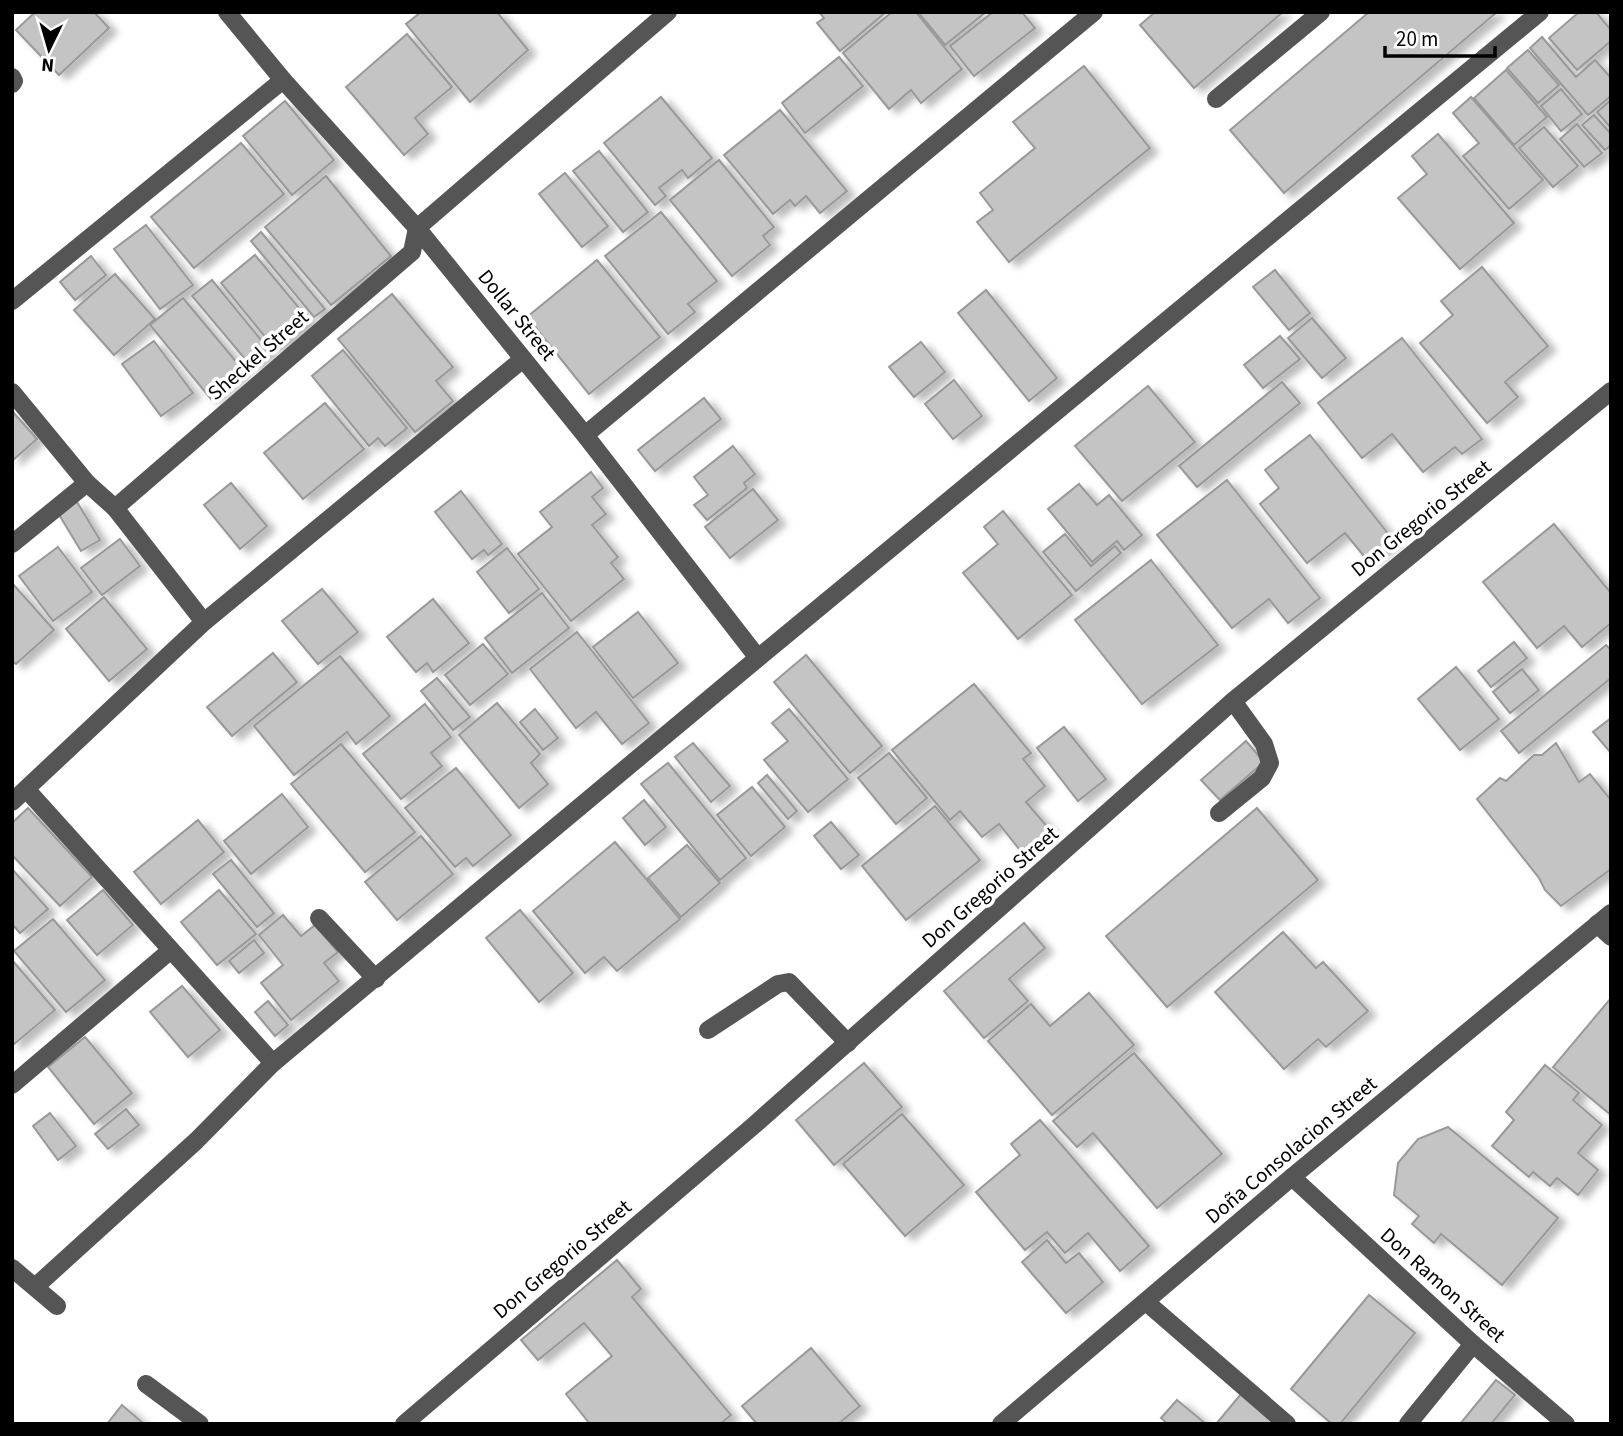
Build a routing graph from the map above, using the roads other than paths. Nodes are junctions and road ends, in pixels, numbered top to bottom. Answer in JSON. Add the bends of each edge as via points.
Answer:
{"nodes":[{"id":1,"x":227,"y":12,"type":"edge"},
{"id":2,"x":668,"y":12,"type":"edge"},
{"id":3,"x":1094,"y":12,"type":"edge"},
{"id":4,"x":1321,"y":12,"type":"edge"},
{"id":5,"x":1540,"y":12,"type":"edge"},
{"id":6,"x":12,"y":77,"type":"edge"},
{"id":7,"x":283,"y":80,"type":"junction"},
{"id":8,"x":12,"y":84,"type":"edge"},
{"id":9,"x":1216,"y":99,"type":"dead end"},
{"id":10,"x":417,"y":228,"type":"junction"},
{"id":11,"x":12,"y":301,"type":"edge"},
{"id":12,"x":523,"y":359,"type":"junction"},
{"id":13,"x":12,"y":391,"type":"edge"},
{"id":14,"x":1611,"y":391,"type":"edge"},
{"id":15,"x":585,"y":435,"type":"junction"},
{"id":16,"x":86,"y":484,"type":"junction"},
{"id":17,"x":115,"y":508,"type":"junction"},
{"id":18,"x":12,"y":544,"type":"edge"},
{"id":19,"x":204,"y":622,"type":"junction"},
{"id":20,"x":758,"y":658,"type":"junction"},
{"id":21,"x":1233,"y":701,"type":"junction"},
{"id":22,"x":27,"y":790,"type":"junction"},
{"id":23,"x":12,"y":802,"type":"edge"},
{"id":24,"x":1219,"y":813,"type":"dead end"},
{"id":25,"x":319,"y":918,"type":"dead end"},
{"id":26,"x":1604,"y":918,"type":"edge"},
{"id":27,"x":1611,"y":937,"type":"edge"},
{"id":28,"x":171,"y":950,"type":"junction"},
{"id":29,"x":376,"y":979,"type":"junction"},
{"id":30,"x":708,"y":1030,"type":"dead end"},
{"id":31,"x":848,"y":1043,"type":"junction"},
{"id":32,"x":273,"y":1063,"type":"junction"},
{"id":33,"x":12,"y":1085,"type":"edge"},
{"id":34,"x":1292,"y":1177,"type":"junction"},
{"id":35,"x":12,"y":1268,"type":"edge"},
{"id":36,"x":35,"y":1287,"type":"junction"},
{"id":37,"x":1146,"y":1302,"type":"junction"},
{"id":38,"x":57,"y":1306,"type":"dead end"},
{"id":39,"x":1473,"y":1344,"type":"junction"},
{"id":40,"x":146,"y":1384,"type":"dead end"},
{"id":41,"x":200,"y":1424,"type":"edge"},
{"id":42,"x":404,"y":1424,"type":"edge"},
{"id":43,"x":1001,"y":1424,"type":"edge"},
{"id":44,"x":1287,"y":1424,"type":"edge"},
{"id":45,"x":1408,"y":1424,"type":"edge"},
{"id":46,"x":1566,"y":1424,"type":"edge"}],
"edges":[{"from":1,"to":7,"type":"street","name":"Dollar Street"},
{"from":2,"to":10,"type":"street"},
{"from":3,"to":15,"type":"street"},
{"from":4,"to":9,"type":"street"},
{"from":5,"to":20,"type":"street"},
{"from":6,"to":8,"type":"street"},
{"from":7,"to":10,"type":"street","name":"Dollar Street"},
{"from":7,"to":11,"type":"street"},
{"from":10,"to":12,"type":"street","name":"Dollar Street"},
{"from":10,"to":17,"type":"street","name":"Sheckel Street","via":[[412,252]]},
{"from":12,"to":15,"type":"street","name":"Dollar Street"},
{"from":12,"to":19,"type":"street"},
{"from":13,"to":16,"type":"street"},
{"from":14,"to":21,"type":"street","name":"Don Gregorio Street"},
{"from":15,"to":20,"type":"street","name":"Dollar Street"},
{"from":16,"to":17,"type":"street"},
{"from":16,"to":18,"type":"street"},
{"from":17,"to":19,"type":"street"},
{"from":19,"to":22,"type":"street"},
{"from":20,"to":29,"type":"street"},
{"from":21,"to":24,"type":"street","via":[[1264,744],[1270,763],[1262,778]]},
{"from":21,"to":31,"type":"street","name":"Don Gregorio Street"},
{"from":22,"to":23,"type":"street"},
{"from":22,"to":28,"type":"street"},
{"from":25,"to":29,"type":"street"},
{"from":26,"to":27,"type":"street"},
{"from":26,"to":34,"type":"street","name":"Doña Consolacion Street"},
{"from":28,"to":32,"type":"street"},
{"from":28,"to":33,"type":"street"},
{"from":29,"to":32,"type":"street"},
{"from":30,"to":31,"type":"street","via":[[778,984],[789,982]]},
{"from":31,"to":42,"type":"street","name":"Don Gregorio Street"},
{"from":32,"to":36,"type":"street","via":[[196,1141]]},
{"from":34,"to":37,"type":"street","name":"Doña Consolacion Street"},
{"from":34,"to":39,"type":"street","name":"Don Ramon Street"},
{"from":35,"to":36,"type":"street"},
{"from":36,"to":38,"type":"street"},
{"from":37,"to":43,"type":"street","name":"Doña Consolacion Street"},
{"from":37,"to":44,"type":"street"},
{"from":39,"to":45,"type":"street"},
{"from":39,"to":46,"type":"street","name":"Don Ramon Street"},
{"from":40,"to":41,"type":"street"}]}
